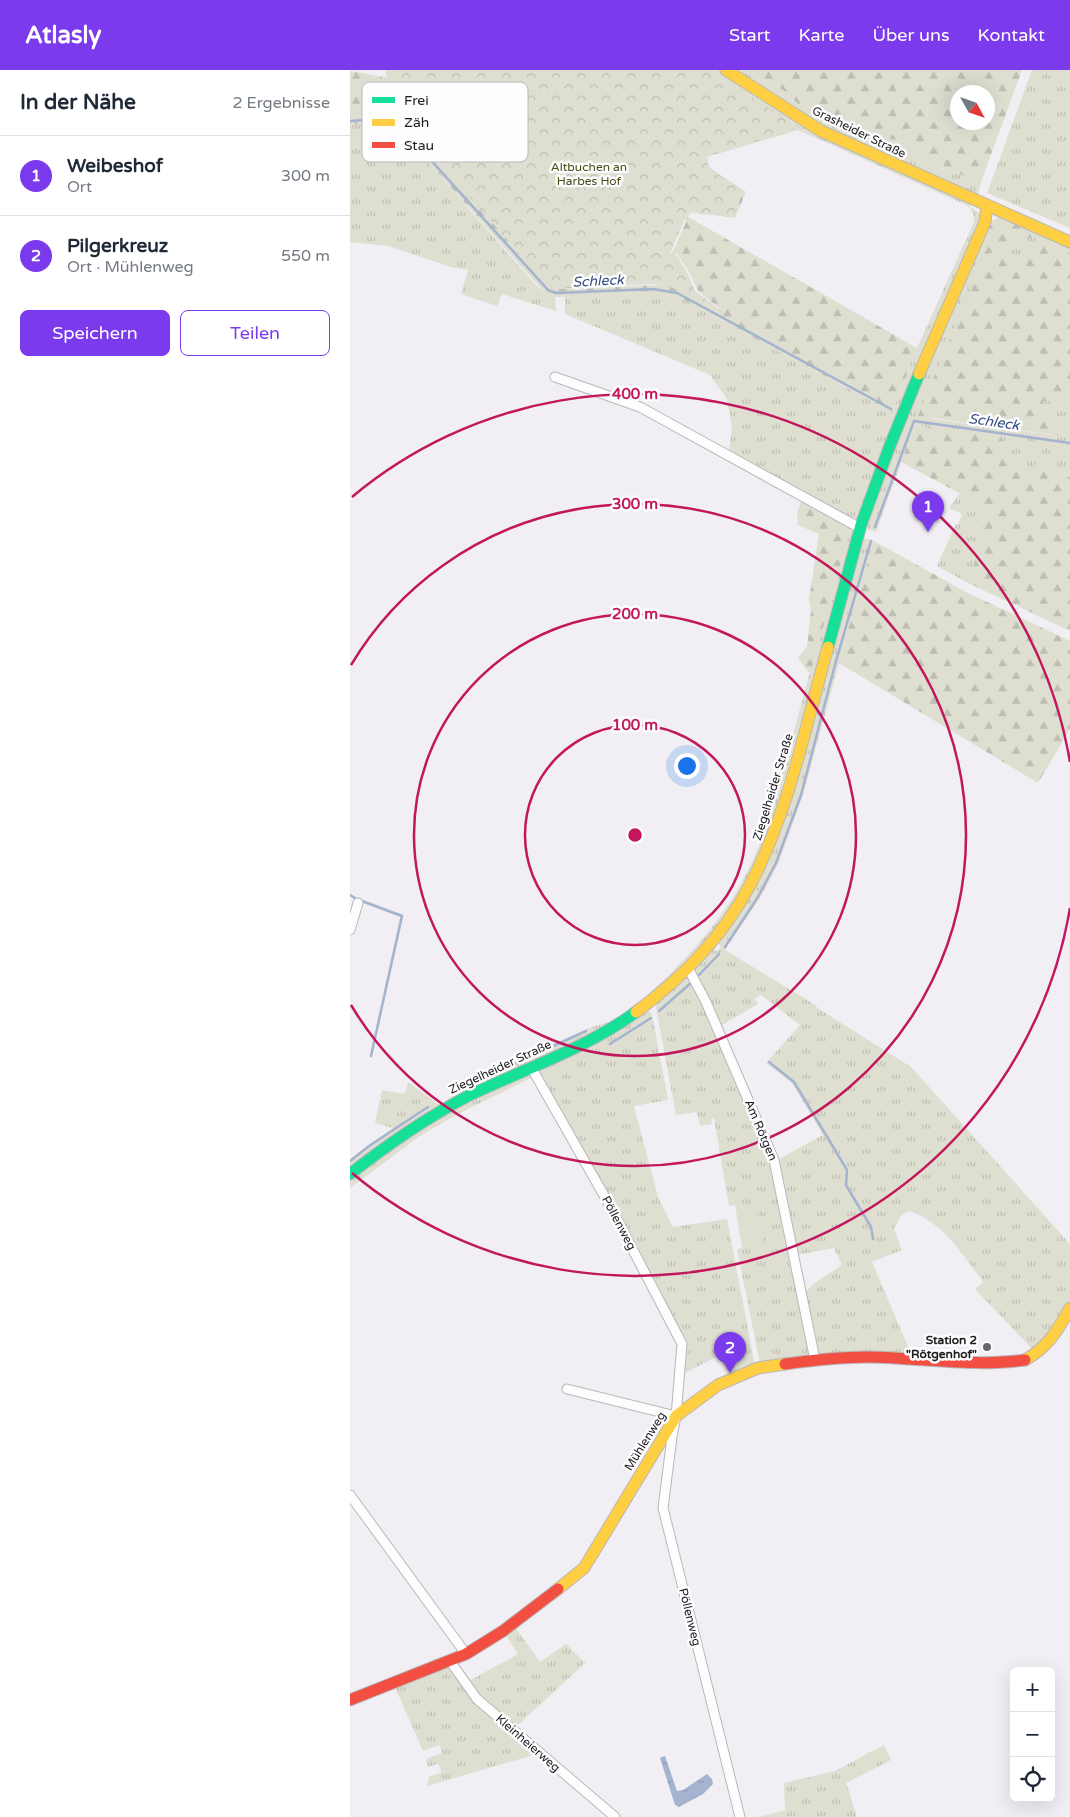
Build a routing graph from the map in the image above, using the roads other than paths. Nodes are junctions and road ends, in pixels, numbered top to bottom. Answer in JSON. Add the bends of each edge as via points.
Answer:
{"nodes":[{"id":1,"x":726,"y":70,"type":"edge"},
{"id":2,"x":987,"y":206,"type":"junction"},
{"id":3,"x":1070,"y":242,"type":"edge"},
{"id":4,"x":555,"y":376,"type":"dead end"},
{"id":5,"x":860,"y":528,"type":"junction"},
{"id":6,"x":358,"y":903,"type":"dead end"},
{"id":7,"x":350,"y":930,"type":"edge"},
{"id":8,"x":688,"y":968,"type":"junction"},
{"id":9,"x":531,"y":1067,"type":"junction"},
{"id":10,"x":350,"y":1174,"type":"edge"},
{"id":11,"x":1070,"y":1308,"type":"edge"},
{"id":12,"x":815,"y":1360,"type":"junction"},
{"id":13,"x":567,"y":1389,"type":"dead end"},
{"id":14,"x":676,"y":1416,"type":"junction"},
{"id":15,"x":350,"y":1495,"type":"edge"},
{"id":16,"x":466,"y":1654,"type":"junction"},
{"id":17,"x":450,"y":1661,"type":"junction"},
{"id":18,"x":350,"y":1700,"type":"edge"},
{"id":19,"x":615,"y":1817,"type":"edge"},
{"id":20,"x":740,"y":1817,"type":"edge"}],
"edges":[{"from":1,"to":2,"type":"street","name":"Grasheider Straße","via":[[821,131]]},
{"from":2,"to":3,"type":"street","name":"Grasheider Straße"},
{"from":2,"to":5,"type":"street","name":"Ziegelheider Straße","via":[[985,222],[903,410]]},
{"from":4,"to":5,"type":"street","via":[[640,406]]},
{"from":5,"to":8,"type":"street","name":"Ziegelheider Straße","via":[[771,843],[731,916]]},
{"from":6,"to":7,"type":"street"},
{"from":8,"to":9,"type":"street","name":"Ziegelheider Straße","via":[[621,1022]]},
{"from":8,"to":12,"type":"street","name":"Am Rötgen","via":[[706,1002],[774,1160]]},
{"from":9,"to":10,"type":"street","name":"Ziegelheider Straße","via":[[449,1106]]},
{"from":9,"to":14,"type":"street","name":"Pöllenweg","via":[[610,1206],[682,1344]]},
{"from":11,"to":12,"type":"street","name":"Mühlenweg","via":[[1055,1335],[1026,1360],[1002,1363],[867,1357]]},
{"from":12,"to":14,"type":"street","name":"Mühlenweg","via":[[758,1368],[718,1385]]},
{"from":13,"to":14,"type":"street"},
{"from":14,"to":16,"type":"street","name":"Mühlenweg","via":[[584,1568],[536,1607]]},
{"from":14,"to":20,"type":"street","name":"Pöllenweg","via":[[663,1508]]},
{"from":15,"to":16,"type":"street"},
{"from":16,"to":17,"type":"street","name":"Mühlenweg"},
{"from":17,"to":18,"type":"street","name":"Mühlenweg"},
{"from":17,"to":19,"type":"street","name":"Kleinheierweg","via":[[476,1698]]}]}
